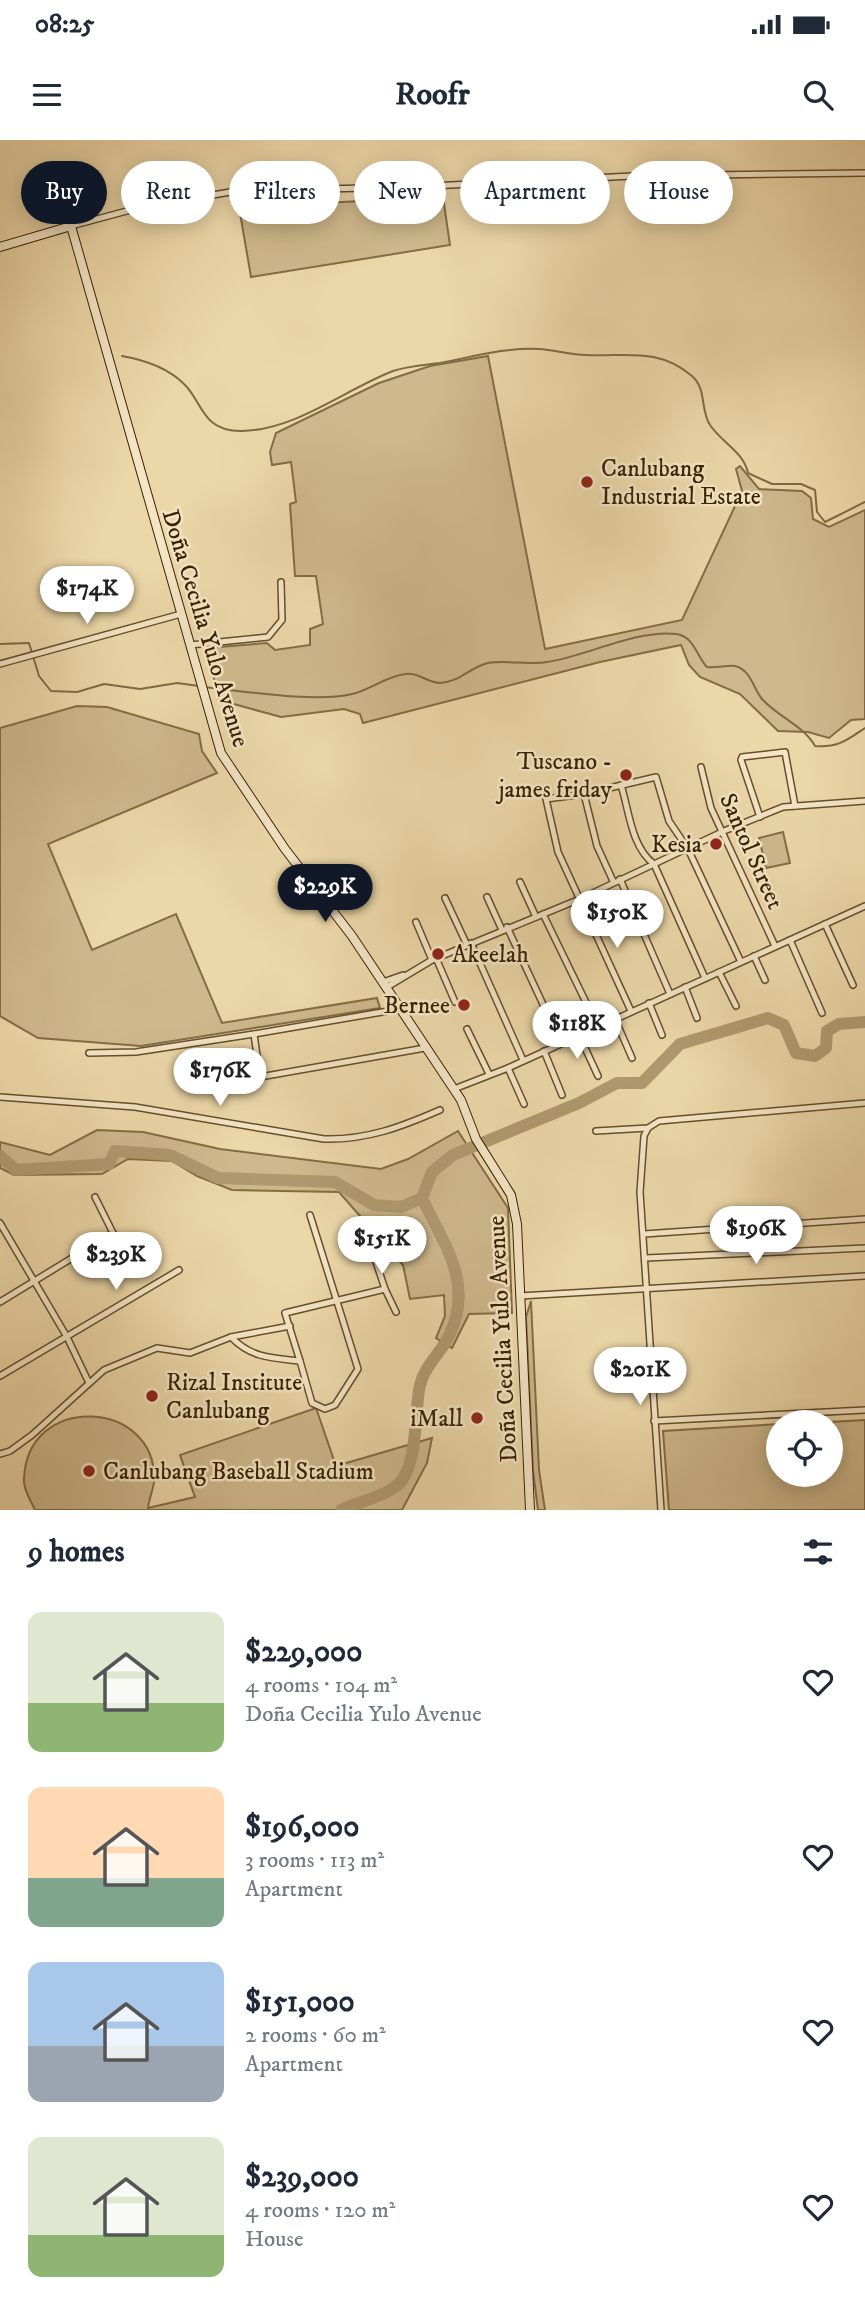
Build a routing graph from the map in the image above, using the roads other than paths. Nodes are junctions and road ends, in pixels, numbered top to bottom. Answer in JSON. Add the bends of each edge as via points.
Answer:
{"nodes":[{"id":1,"x":865,"y":173,"type":"edge"},
{"id":2,"x":71,"y":226,"type":"junction"},
{"id":3,"x":0,"y":247,"type":"edge"},
{"id":4,"x":281,"y":582,"type":"dead end"},
{"id":5,"x":181,"y":614,"type":"junction"},
{"id":6,"x":190,"y":645,"type":"junction"},
{"id":7,"x":0,"y":664,"type":"edge"},
{"id":8,"x":701,"y":767,"type":"dead end"},
{"id":9,"x":621,"y":785,"type":"junction"},
{"id":10,"x":584,"y":794,"type":"junction"},
{"id":11,"x":865,"y":801,"type":"edge"},
{"id":12,"x":795,"y":806,"type":"junction"},
{"id":13,"x":760,"y":817,"type":"junction"},
{"id":14,"x":724,"y":831,"type":"junction"},
{"id":15,"x":688,"y":849,"type":"junction"},
{"id":16,"x":654,"y":864,"type":"junction"},
{"id":17,"x":616,"y":880,"type":"junction"},
{"id":18,"x":520,"y":882,"type":"dead end"},
{"id":19,"x":487,"y":897,"type":"dead end"},
{"id":20,"x":445,"y":898,"type":"dead end"},
{"id":21,"x":580,"y":899,"type":"junction"},
{"id":22,"x":863,"y":906,"type":"edge"},
{"id":23,"x":543,"y":914,"type":"junction"},
{"id":24,"x":865,"y":916,"type":"edge"},
{"id":25,"x":536,"y":917,"type":"junction"},
{"id":26,"x":416,"y":922,"type":"dead end"},
{"id":27,"x":825,"y":924,"type":"junction"},
{"id":28,"x":505,"y":928,"type":"junction"},
{"id":29,"x":790,"y":940,"type":"junction"},
{"id":30,"x":469,"y":944,"type":"junction"},
{"id":31,"x":775,"y":946,"type":"junction"},
{"id":32,"x":754,"y":956,"type":"junction"},
{"id":33,"x":434,"y":959,"type":"junction"},
{"id":34,"x":741,"y":962,"type":"junction"},
{"id":35,"x":719,"y":972,"type":"junction"},
{"id":36,"x":705,"y":978,"type":"junction"},
{"id":37,"x":765,"y":980,"type":"dead end"},
{"id":38,"x":385,"y":984,"type":"junction"},
{"id":39,"x":853,"y":985,"type":"dead end"},
{"id":40,"x":685,"y":987,"type":"junction"},
{"id":41,"x":670,"y":994,"type":"junction"},
{"id":42,"x":455,"y":1002,"type":"dead end"},
{"id":43,"x":649,"y":1003,"type":"junction"},
{"id":44,"x":736,"y":1006,"type":"dead end"},
{"id":45,"x":401,"y":1009,"type":"junction"},
{"id":46,"x":631,"y":1011,"type":"junction"},
{"id":47,"x":822,"y":1013,"type":"dead end"},
{"id":48,"x":697,"y":1018,"type":"dead end"},
{"id":49,"x":615,"y":1019,"type":"junction"},
{"id":50,"x":598,"y":1027,"type":"junction"},
{"id":51,"x":467,"y":1029,"type":"dead end"},
{"id":52,"x":254,"y":1034,"type":"junction"},
{"id":53,"x":579,"y":1035,"type":"junction"},
{"id":54,"x":662,"y":1035,"type":"dead end"},
{"id":55,"x":561,"y":1043,"type":"junction"},
{"id":56,"x":425,"y":1048,"type":"junction"},
{"id":57,"x":544,"y":1051,"type":"junction"},
{"id":58,"x":89,"y":1053,"type":"dead end"},
{"id":59,"x":632,"y":1058,"type":"dead end"},
{"id":60,"x":523,"y":1060,"type":"junction"},
{"id":61,"x":508,"y":1068,"type":"junction"},
{"id":62,"x":489,"y":1074,"type":"junction"},
{"id":63,"x":598,"y":1076,"type":"dead end"},
{"id":64,"x":454,"y":1089,"type":"junction"},
{"id":65,"x":562,"y":1095,"type":"dead end"},
{"id":66,"x":0,"y":1097,"type":"edge"},
{"id":67,"x":524,"y":1104,"type":"dead end"},
{"id":68,"x":865,"y":1104,"type":"edge"},
{"id":69,"x":440,"y":1110,"type":"dead end"},
{"id":70,"x":648,"y":1128,"type":"junction"},
{"id":71,"x":596,"y":1131,"type":"dead end"},
{"id":72,"x":95,"y":1197,"type":"dead end"},
{"id":73,"x":310,"y":1215,"type":"dead end"},
{"id":74,"x":865,"y":1219,"type":"edge"},
{"id":75,"x":0,"y":1223,"type":"edge"},
{"id":76,"x":2,"y":1231,"type":"edge"},
{"id":77,"x":113,"y":1233,"type":"junction"},
{"id":78,"x":644,"y":1234,"type":"junction"},
{"id":79,"x":367,"y":1235,"type":"dead end"},
{"id":80,"x":865,"y":1248,"type":"edge"},
{"id":81,"x":646,"y":1258,"type":"junction"},
{"id":82,"x":134,"y":1259,"type":"dead end"},
{"id":83,"x":179,"y":1270,"type":"dead end"},
{"id":84,"x":865,"y":1276,"type":"edge"},
{"id":85,"x":34,"y":1282,"type":"junction"},
{"id":86,"x":647,"y":1288,"type":"junction"},
{"id":87,"x":385,"y":1289,"type":"junction"},
{"id":88,"x":520,"y":1296,"type":"junction"},
{"id":89,"x":339,"y":1301,"type":"junction"},
{"id":90,"x":0,"y":1302,"type":"edge"},
{"id":91,"x":396,"y":1312,"type":"dead end"},
{"id":92,"x":290,"y":1326,"type":"junction"},
{"id":93,"x":67,"y":1337,"type":"junction"},
{"id":94,"x":231,"y":1337,"type":"junction"},
{"id":95,"x":300,"y":1361,"type":"junction"},
{"id":96,"x":0,"y":1376,"type":"edge"},
{"id":97,"x":89,"y":1382,"type":"junction"},
{"id":98,"x":865,"y":1410,"type":"edge"},
{"id":99,"x":654,"y":1421,"type":"junction"},
{"id":100,"x":0,"y":1454,"type":"edge"},
{"id":101,"x":530,"y":1510,"type":"edge"},
{"id":102,"x":661,"y":1510,"type":"edge"}],
"edges":[{"from":1,"to":2,"type":"street","via":[[632,176],[236,191],[138,208]]},
{"from":2,"to":3,"type":"main road"},
{"from":2,"to":5,"type":"main road","name":"Doña Cecilia Yulo Avenue"},
{"from":4,"to":6,"type":"street","via":[[282,620],[268,637]]},
{"from":5,"to":6,"type":"main road","name":"Doña Cecilia Yulo Avenue"},
{"from":5,"to":7,"type":"street"},
{"from":6,"to":38,"type":"main road","name":"Doña Cecilia Yulo Avenue","via":[[221,753],[252,804]]},
{"from":8,"to":14,"type":"street","name":"Santol Street","via":[[712,808]]},
{"from":9,"to":10,"type":"street"},
{"from":9,"to":15,"type":"street","via":[[656,777],[669,821]]},
{"from":9,"to":16,"type":"street","via":[[632,828],[645,857]]},
{"from":10,"to":17,"type":"street","via":[[597,846]]},
{"from":10,"to":21,"type":"street","via":[[546,799],[558,852]]},
{"from":11,"to":12,"type":"street"},
{"from":12,"to":13,"type":"street"},
{"from":12,"to":13,"type":"street","via":[[785,752],[743,757]]},
{"from":13,"to":14,"type":"street"},
{"from":14,"to":15,"type":"street"},
{"from":14,"to":31,"type":"street","name":"Santol Street"},
{"from":15,"to":16,"type":"street"},
{"from":15,"to":34,"type":"street"},
{"from":16,"to":17,"type":"street"},
{"from":16,"to":36,"type":"street"},
{"from":17,"to":21,"type":"street"},
{"from":17,"to":41,"type":"street"},
{"from":18,"to":25,"type":"street"},
{"from":19,"to":28,"type":"street"},
{"from":20,"to":30,"type":"street"},
{"from":21,"to":23,"type":"street"},
{"from":21,"to":46,"type":"street"},
{"from":22,"to":24,"type":"street"},
{"from":22,"to":27,"type":"street"},
{"from":23,"to":25,"type":"street"},
{"from":23,"to":50,"type":"street"},
{"from":25,"to":28,"type":"street"},
{"from":26,"to":33,"type":"street"},
{"from":27,"to":29,"type":"street"},
{"from":27,"to":39,"type":"street"},
{"from":28,"to":30,"type":"street"},
{"from":28,"to":55,"type":"street"},
{"from":29,"to":31,"type":"street"},
{"from":29,"to":47,"type":"street"},
{"from":30,"to":33,"type":"street"},
{"from":30,"to":60,"type":"street"},
{"from":31,"to":32,"type":"street"},
{"from":32,"to":34,"type":"street"},
{"from":32,"to":37,"type":"street"},
{"from":33,"to":38,"type":"street"},
{"from":33,"to":42,"type":"street"},
{"from":34,"to":35,"type":"street"},
{"from":35,"to":36,"type":"street"},
{"from":35,"to":44,"type":"street"},
{"from":36,"to":40,"type":"street"},
{"from":38,"to":45,"type":"main road","name":"Doña Cecilia Yulo Avenue"},
{"from":40,"to":41,"type":"street"},
{"from":40,"to":48,"type":"street"},
{"from":41,"to":43,"type":"street"},
{"from":43,"to":46,"type":"street"},
{"from":43,"to":54,"type":"street"},
{"from":45,"to":52,"type":"street"},
{"from":45,"to":56,"type":"main road","name":"Doña Cecilia Yulo Avenue"},
{"from":46,"to":49,"type":"street"},
{"from":49,"to":50,"type":"street"},
{"from":49,"to":59,"type":"street"},
{"from":50,"to":53,"type":"street"},
{"from":51,"to":62,"type":"street"},
{"from":52,"to":56,"type":"street","via":[[260,1077]]},
{"from":52,"to":58,"type":"street","via":[[136,1052]]},
{"from":53,"to":55,"type":"street"},
{"from":53,"to":63,"type":"street"},
{"from":55,"to":57,"type":"street"},
{"from":56,"to":64,"type":"main road","name":"Doña Cecilia Yulo Avenue"},
{"from":57,"to":60,"type":"street"},
{"from":57,"to":65,"type":"street"},
{"from":60,"to":61,"type":"street"},
{"from":61,"to":62,"type":"street"},
{"from":61,"to":67,"type":"street"},
{"from":62,"to":64,"type":"street"},
{"from":64,"to":88,"type":"main road","name":"Doña Cecilia Yulo Avenue","via":[[515,1210]]},
{"from":66,"to":69,"type":"street","via":[[135,1107],[324,1139],[393,1130]]},
{"from":68,"to":70,"type":"street","via":[[659,1121]]},
{"from":70,"to":71,"type":"street"},
{"from":70,"to":78,"type":"street","via":[[640,1192]]},
{"from":72,"to":77,"type":"street"},
{"from":73,"to":89,"type":"street"},
{"from":74,"to":78,"type":"street"},
{"from":75,"to":76,"type":"street"},
{"from":76,"to":85,"type":"street"},
{"from":77,"to":82,"type":"street"},
{"from":77,"to":85,"type":"street"},
{"from":78,"to":81,"type":"street"},
{"from":79,"to":87,"type":"street"},
{"from":80,"to":81,"type":"street"},
{"from":81,"to":86,"type":"street"},
{"from":83,"to":93,"type":"street"},
{"from":84,"to":86,"type":"street"},
{"from":85,"to":90,"type":"street"},
{"from":85,"to":93,"type":"street"},
{"from":86,"to":88,"type":"street"},
{"from":86,"to":99,"type":"street"},
{"from":87,"to":89,"type":"street"},
{"from":87,"to":91,"type":"street"},
{"from":88,"to":101,"type":"main road","name":"Doña Cecilia Yulo Avenue"},
{"from":89,"to":92,"type":"street","via":[[285,1313]]},
{"from":89,"to":95,"type":"street","via":[[358,1369],[335,1405],[325,1409],[312,1403]]},
{"from":92,"to":94,"type":"street"},
{"from":92,"to":95,"type":"street"},
{"from":93,"to":96,"type":"street"},
{"from":93,"to":97,"type":"street"},
{"from":94,"to":95,"type":"street","via":[[243,1350],[270,1359]]},
{"from":94,"to":97,"type":"street","via":[[191,1353],[157,1348],[104,1370]]},
{"from":97,"to":100,"type":"street","via":[[32,1435]]},
{"from":98,"to":99,"type":"street"},
{"from":99,"to":102,"type":"street"}]}
